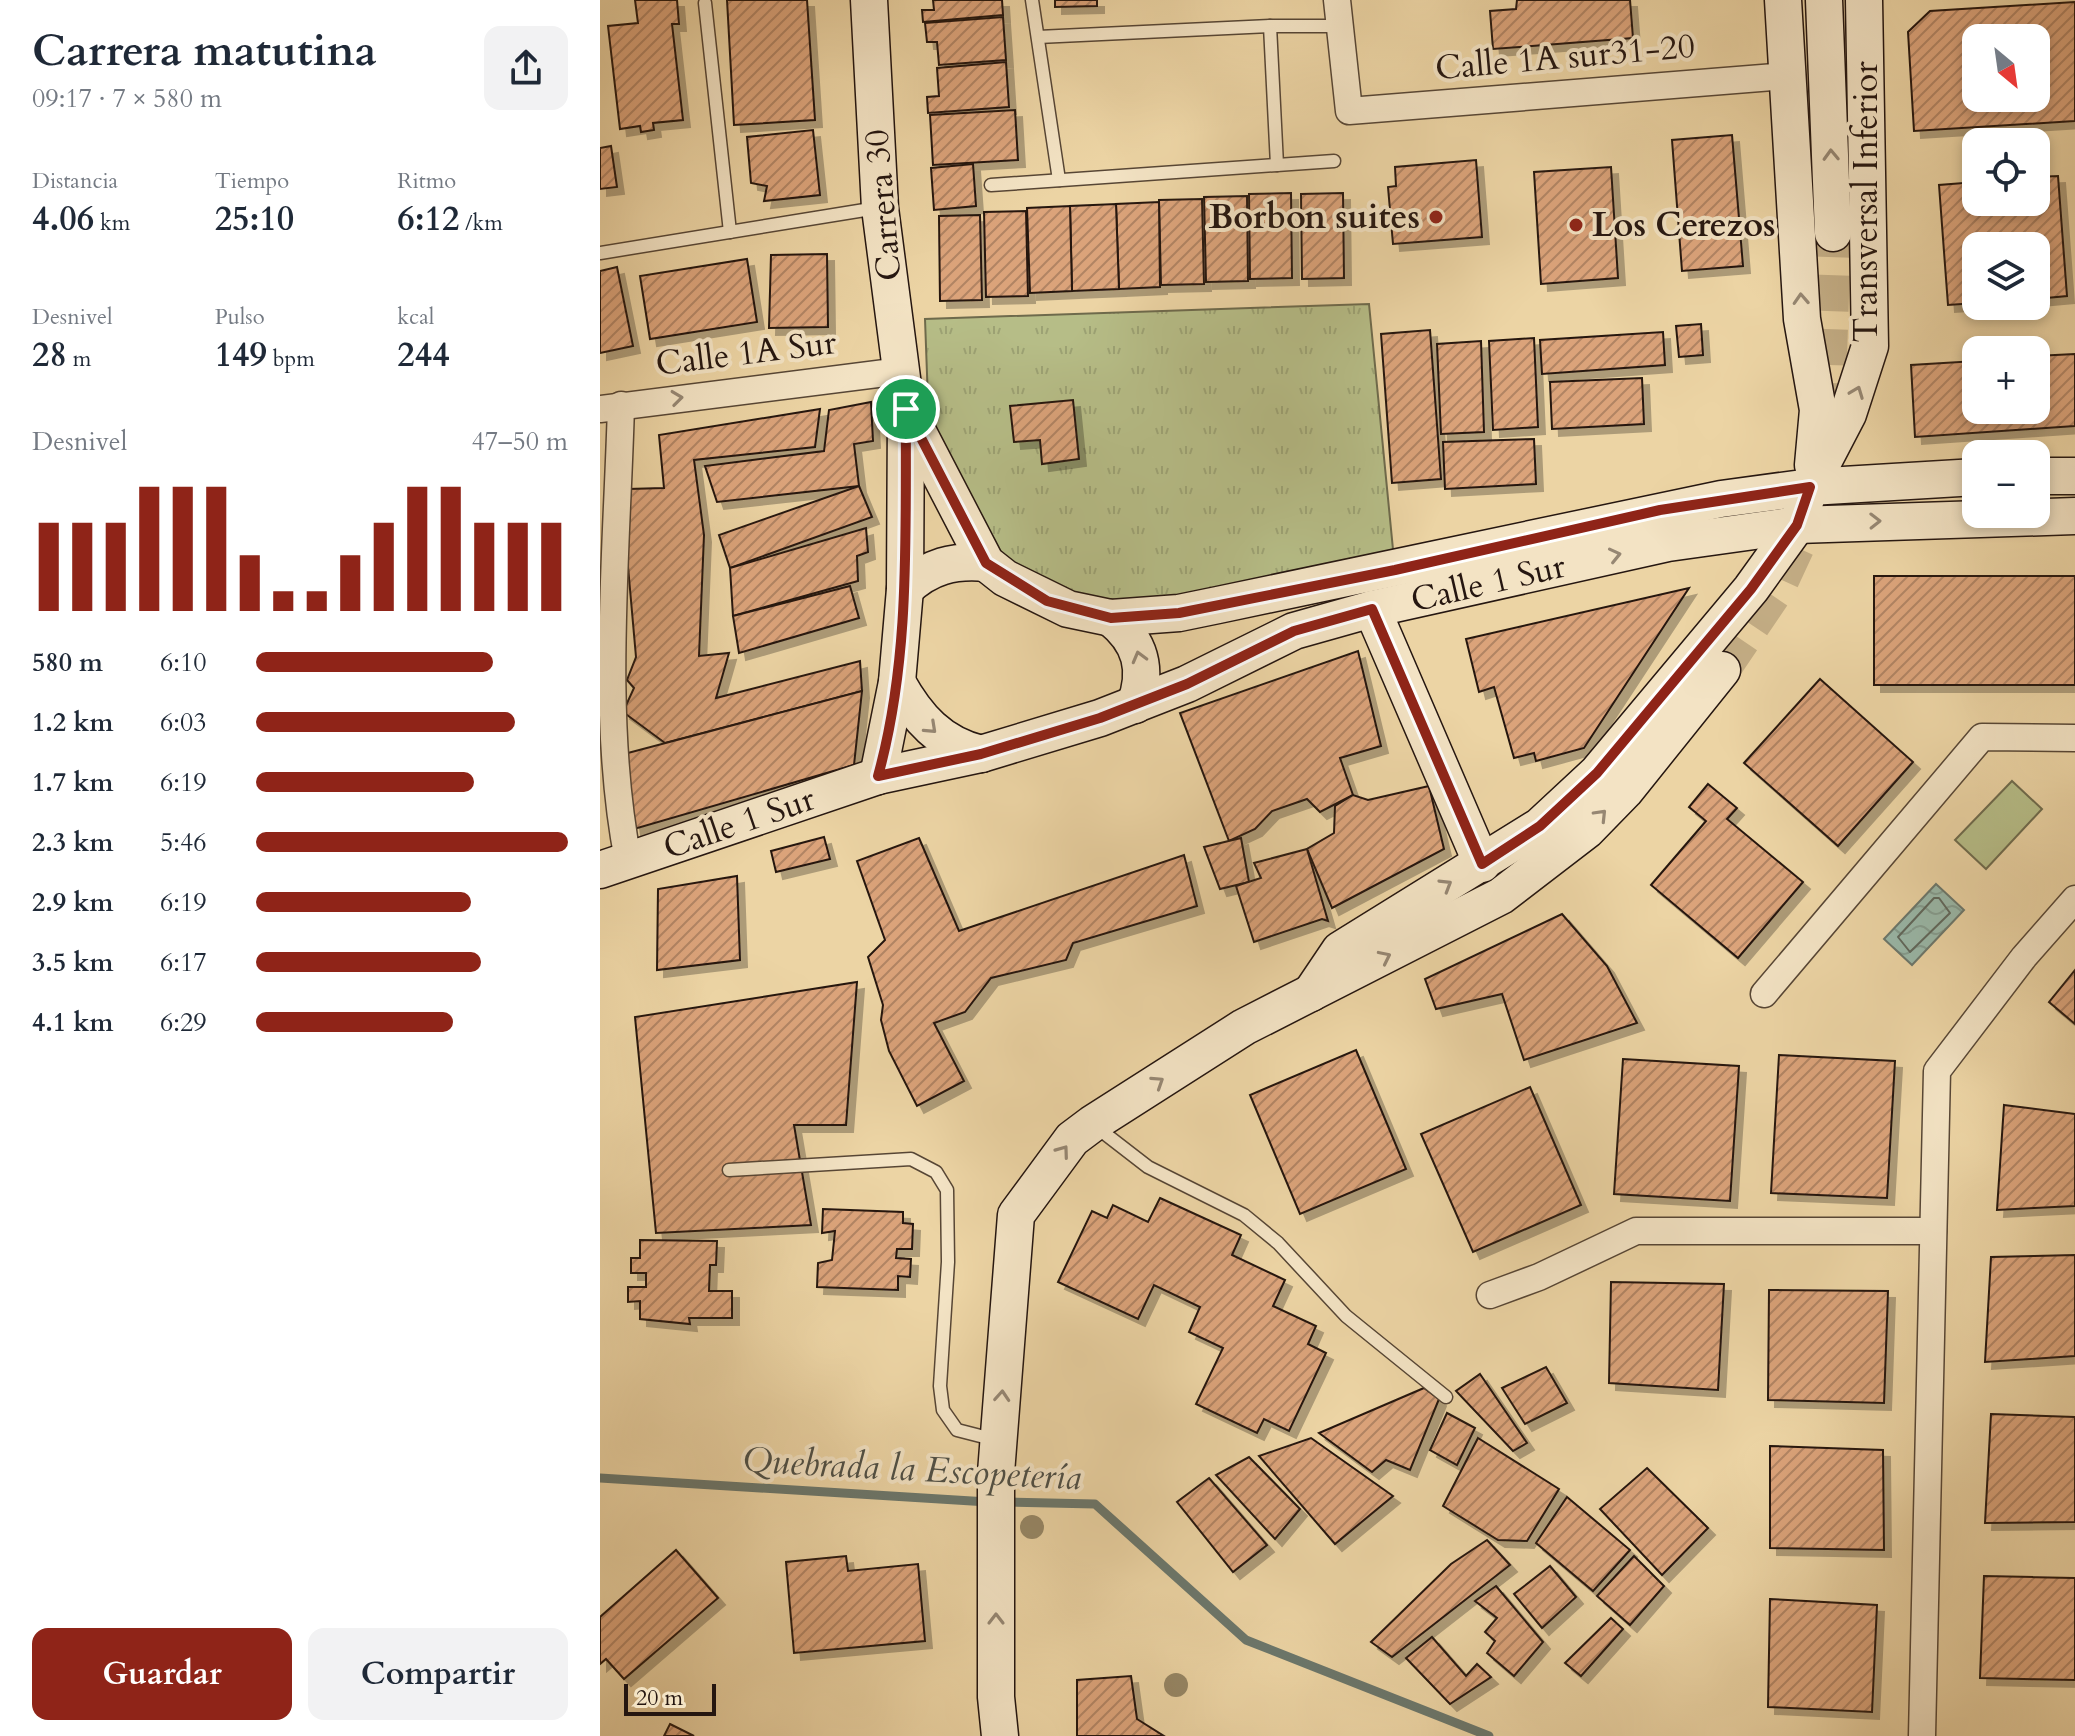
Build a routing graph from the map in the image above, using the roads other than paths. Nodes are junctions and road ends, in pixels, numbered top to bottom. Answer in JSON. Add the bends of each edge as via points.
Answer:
{"nodes":[{"id":1,"x":869,"y":0,"type":"edge"},
{"id":2,"x":1032,"y":0,"type":"edge"},
{"id":3,"x":1783,"y":0,"type":"edge"},
{"id":4,"x":1824,"y":0,"type":"edge"},
{"id":5,"x":1864,"y":0,"type":"edge"},
{"id":6,"x":705,"y":3,"type":"dead end"},
{"id":7,"x":1339,"y":13,"type":"edge"},
{"id":8,"x":1270,"y":26,"type":"junction"},
{"id":9,"x":1038,"y":37,"type":"junction"},
{"id":10,"x":1787,"y":76,"type":"junction"},
{"id":11,"x":1334,"y":161,"type":"dead end"},
{"id":12,"x":1277,"y":165,"type":"junction"},
{"id":13,"x":1059,"y":180,"type":"junction"},
{"id":14,"x":991,"y":185,"type":"dead end"},
{"id":15,"x":880,"y":208,"type":"junction"},
{"id":16,"x":730,"y":232,"type":"junction"},
{"id":17,"x":1833,"y":233,"type":"tunnel mouth"},
{"id":18,"x":600,"y":253,"type":"edge"},
{"id":19,"x":901,"y":371,"type":"junction"},
{"id":20,"x":610,"y":407,"type":"edge"},
{"id":21,"x":906,"y":409,"type":"junction"},
{"id":22,"x":2050,"y":476,"type":"edge"},
{"id":23,"x":2075,"y":476,"type":"edge"},
{"id":24,"x":1962,"y":478,"type":"edge"},
{"id":25,"x":1810,"y":487,"type":"junction"},
{"id":26,"x":2075,"y":516,"type":"edge"},
{"id":27,"x":1797,"y":525,"type":"junction"},
{"id":28,"x":986,"y":563,"type":"junction"},
{"id":29,"x":905,"y":589,"type":"junction"},
{"id":30,"x":1372,"y":609,"type":"junction"},
{"id":31,"x":1111,"y":618,"type":"junction"},
{"id":32,"x":606,"y":662,"type":"edge"},
{"id":33,"x":1722,"y":670,"type":"tunnel mouth"},
{"id":34,"x":897,"y":682,"type":"junction"},
{"id":35,"x":1135,"y":705,"type":"junction"},
{"id":36,"x":2075,"y":738,"type":"edge"},
{"id":37,"x":981,"y":754,"type":"junction"},
{"id":38,"x":878,"y":776,"type":"junction"},
{"id":39,"x":1482,"y":864,"type":"junction"},
{"id":40,"x":614,"y":865,"type":"edge"},
{"id":41,"x":2075,"y":899,"type":"edge"},
{"id":42,"x":1310,"y":994,"type":"junction"},
{"id":43,"x":1764,"y":994,"type":"dead end"},
{"id":44,"x":1092,"y":1124,"type":"junction"},
{"id":45,"x":729,"y":1170,"type":"dead end"},
{"id":46,"x":1933,"y":1231,"type":"junction"},
{"id":47,"x":1490,"y":1295,"type":"dead end"},
{"id":48,"x":1446,"y":1397,"type":"dead end"},
{"id":49,"x":998,"y":1457,"type":"junction"},
{"id":50,"x":996,"y":1724,"type":"edge"},
{"id":51,"x":1922,"y":1736,"type":"edge"}],
"edges":[{"from":1,"to":15,"type":"street","name":"Carrera 30"},
{"from":2,"to":9,"type":"lane"},
{"from":3,"to":10,"type":"street","name":"Transversal Inferior"},
{"from":17,"to":4,"type":"street","name":"Transversal Inferior","one_way":true},
{"from":25,"to":5,"type":"street","name":"Transversal Inferior","one_way":true,"via":[[1848,414],[1870,346]]},
{"from":6,"to":16,"type":"lane"},
{"from":7,"to":8,"type":"lane"},
{"from":7,"to":10,"type":"street","name":"Calle 1A sur31-20","via":[[1349,111]]},
{"from":8,"to":9,"type":"lane"},
{"from":8,"to":12,"type":"lane"},
{"from":9,"to":13,"type":"lane"},
{"from":25,"to":10,"type":"street","name":"Transversal Inferior","one_way":true,"via":[[1818,410],[1802,319]]},
{"from":11,"to":12,"type":"lane"},
{"from":12,"to":13,"type":"lane"},
{"from":13,"to":14,"type":"lane"},
{"from":15,"to":16,"type":"lane"},
{"from":15,"to":19,"type":"street","name":"Carrera 30"},
{"from":16,"to":18,"type":"lane"},
{"from":20,"to":19,"type":"street","name":"Calle 1A Sur","one_way":true},
{"from":19,"to":21,"type":"street","name":"Carrera 30"},
{"from":20,"to":32,"type":"street"},
{"from":21,"to":28,"type":"street","name":"Carrera 30"},
{"from":21,"to":29,"type":"street","name":"Carrera 30"},
{"from":22,"to":23,"type":"street"},
{"from":24,"to":25,"type":"street","name":"Calle 1 Sur"},
{"from":25,"to":27,"type":"street","name":"Transversal Inferior"},
{"from":25,"to":31,"type":"street","name":"Calle 1 Sur","via":[[1660,510],[1192,610]]},
{"from":27,"to":26,"type":"street","name":"Calle 1 Sur","one_way":true},
{"from":30,"to":27,"type":"street","name":"Calle 1 Sur","one_way":true,"via":[[1668,543]]},
{"from":27,"to":39,"type":"street","name":"Transversal Inferior","via":[[1751,589],[1597,773],[1540,826]]},
{"from":28,"to":29,"type":"street","via":[[934,568]]},
{"from":28,"to":31,"type":"street","name":"Calle 1 Sur","via":[[1047,601]]},
{"from":29,"to":34,"type":"street"},
{"from":30,"to":35,"type":"street","name":"Calle 1 Sur","via":[[1294,631]]},
{"from":30,"to":39,"type":"street"},
{"from":35,"to":31,"type":"street","one_way":true,"via":[[1141,689],[1140,656],[1124,628]]},
{"from":32,"to":40,"type":"street","via":[[620,825]]},
{"from":42,"to":33,"type":"street","name":"Transversal Inferior","one_way":true,"via":[[1501,896],[1551,859],[1625,791]]},
{"from":34,"to":37,"type":"street","one_way":true,"via":[[916,713],[941,737]]},
{"from":34,"to":38,"type":"street"},
{"from":35,"to":37,"type":"street","name":"Calle 1 Sur"},
{"from":36,"to":43,"type":"street","via":[[1982,737]]},
{"from":37,"to":38,"type":"street","name":"Calle 1 Sur"},
{"from":38,"to":40,"type":"street","name":"Calle 1 Sur"},
{"from":42,"to":39,"type":"street","name":"Transversal Inferior","one_way":true,"via":[[1340,950]]},
{"from":41,"to":46,"type":"street","via":[[1937,1071]]},
{"from":44,"to":42,"type":"street","name":"Transversal Inferior","one_way":true,"via":[[1244,1027]]},
{"from":44,"to":48,"type":"lane","via":[[1148,1167],[1244,1215],[1278,1243],[1346,1316]]},
{"from":49,"to":44,"type":"street","name":"Transversal Inferior","one_way":true,"via":[[1016,1215],[1072,1139]]},
{"from":45,"to":49,"type":"lane","via":[[911,1159],[936,1172],[947,1190],[943,1410],[957,1430]]},
{"from":46,"to":47,"type":"street","via":[[1636,1231]]},
{"from":46,"to":51,"type":"street"},
{"from":50,"to":49,"type":"street","name":"Transversal Inferior","one_way":true}]}
